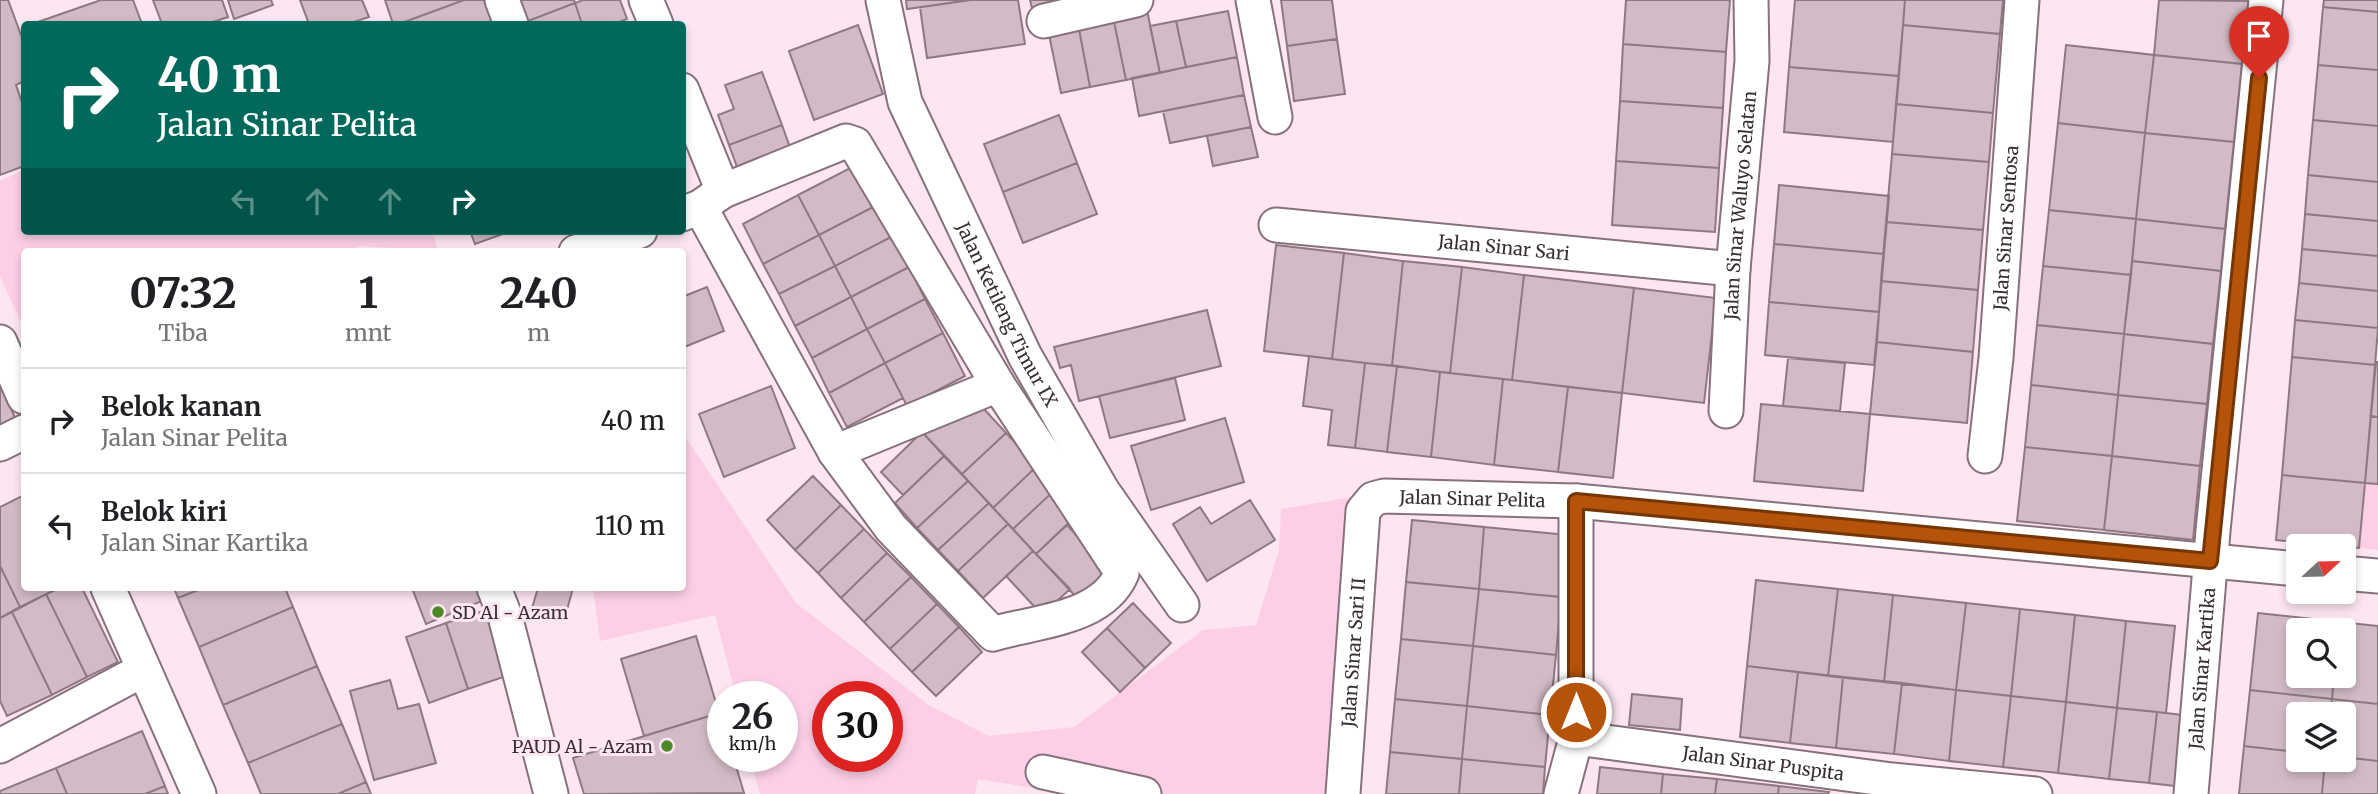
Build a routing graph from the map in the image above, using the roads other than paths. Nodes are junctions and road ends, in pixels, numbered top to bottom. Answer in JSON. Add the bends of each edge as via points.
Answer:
{"nodes":[{"id":1,"x":502,"y":0,"type":"edge"},
{"id":2,"x":646,"y":0,"type":"edge"},
{"id":3,"x":883,"y":0,"type":"edge"},
{"id":4,"x":1136,"y":0,"type":"edge"},
{"id":5,"x":1253,"y":0,"type":"edge"},
{"id":6,"x":1751,"y":0,"type":"edge"},
{"id":7,"x":2022,"y":0,"type":"edge"},
{"id":8,"x":2266,"y":0,"type":"edge"},
{"id":9,"x":510,"y":21,"type":"edge"},
{"id":10,"x":655,"y":21,"type":"edge"},
{"id":11,"x":1044,"y":21,"type":"dead end"},
{"id":12,"x":686,"y":113,"type":"edge"},
{"id":13,"x":1275,"y":117,"type":"dead end"},
{"id":14,"x":702,"y":204,"type":"edge"},
{"id":15,"x":1276,"y":225,"type":"dead end"},
{"id":16,"x":623,"y":235,"type":"edge"},
{"id":17,"x":584,"y":244,"type":"edge"},
{"id":18,"x":1733,"y":269,"type":"junction"},
{"id":19,"x":0,"y":342,"type":"edge"},
{"id":20,"x":998,"y":385,"type":"junction"},
{"id":21,"x":21,"y":390,"type":"edge"},
{"id":22,"x":1726,"y":411,"type":"dead end"},
{"id":23,"x":21,"y":434,"type":"edge"},
{"id":24,"x":0,"y":444,"type":"edge"},
{"id":25,"x":835,"y":452,"type":"junction"},
{"id":26,"x":1985,"y":456,"type":"dead end"},
{"id":27,"x":1576,"y":501,"type":"junction"},
{"id":28,"x":1363,"y":511,"type":"joint"},
{"id":29,"x":2210,"y":561,"type":"junction"},
{"id":30,"x":2286,"y":568,"type":"edge"},
{"id":31,"x":2356,"y":574,"type":"edge"},
{"id":32,"x":2378,"y":576,"type":"edge"},
{"id":33,"x":109,"y":591,"type":"edge"},
{"id":34,"x":495,"y":591,"type":"edge"},
{"id":35,"x":1182,"y":605,"type":"dead end"},
{"id":36,"x":143,"y":670,"type":"junction"},
{"id":37,"x":1576,"y":738,"type":"junction"},
{"id":38,"x":0,"y":746,"type":"edge"},
{"id":39,"x":1044,"y":772,"type":"dead end"},
{"id":40,"x":199,"y":794,"type":"edge"},
{"id":41,"x":551,"y":794,"type":"edge"},
{"id":42,"x":1144,"y":794,"type":"edge"},
{"id":43,"x":1342,"y":794,"type":"edge"},
{"id":44,"x":1561,"y":794,"type":"edge"},
{"id":45,"x":2035,"y":794,"type":"edge"},
{"id":46,"x":2191,"y":794,"type":"edge"}],
"edges":[{"from":1,"to":9,"type":"street"},
{"from":2,"to":10,"type":"street"},
{"from":3,"to":35,"type":"street","name":"Jalan Ketileng Timur IX","via":[[905,102],[1025,356],[1102,491]]},
{"from":4,"to":11,"type":"street"},
{"from":5,"to":13,"type":"street"},
{"from":6,"to":18,"type":"street","name":"Jalan Sinar Waluyo Selatan","via":[[1752,61]]},
{"from":7,"to":26,"type":"street","name":"Jalan Sinar Sentosa"},
{"from":8,"to":29,"type":"street","name":"Jalan Sinar Kartika"},
{"from":12,"to":14,"type":"street"},
{"from":14,"to":20,"type":"street","via":[[846,141],[855,144]]},
{"from":14,"to":25,"type":"street"},
{"from":15,"to":18,"type":"street","name":"Jalan Sinar Sari"},
{"from":16,"to":17,"type":"street"},
{"from":18,"to":22,"type":"street","name":"Jalan Sinar Waluyo Selatan"},
{"from":19,"to":21,"type":"street"},
{"from":20,"to":25,"type":"street"},
{"from":20,"to":25,"type":"street","via":[[1122,573],[1115,587],[1094,603],[1041,625],[993,634],[891,528]]},
{"from":23,"to":24,"type":"street"},
{"from":27,"to":28,"type":"street","name":"Jalan Sinar Pelita","via":[[1384,496],[1373,499]]},
{"from":27,"to":29,"type":"street","name":"Jalan Sinar Pelita"},
{"from":27,"to":37,"type":"street"},
{"from":28,"to":43,"type":"street","name":"Jalan Sinar Sari II"},
{"from":29,"to":30,"type":"street","name":"Jalan Sinar Pelita"},
{"from":29,"to":46,"type":"street","name":"Jalan Sinar Kartika"},
{"from":31,"to":32,"type":"street"},
{"from":33,"to":36,"type":"street"},
{"from":34,"to":41,"type":"street"},
{"from":36,"to":38,"type":"street"},
{"from":36,"to":40,"type":"street"},
{"from":37,"to":44,"type":"street"},
{"from":37,"to":45,"type":"street","name":"Jalan Sinar Puspita"},
{"from":39,"to":42,"type":"street"}]}
